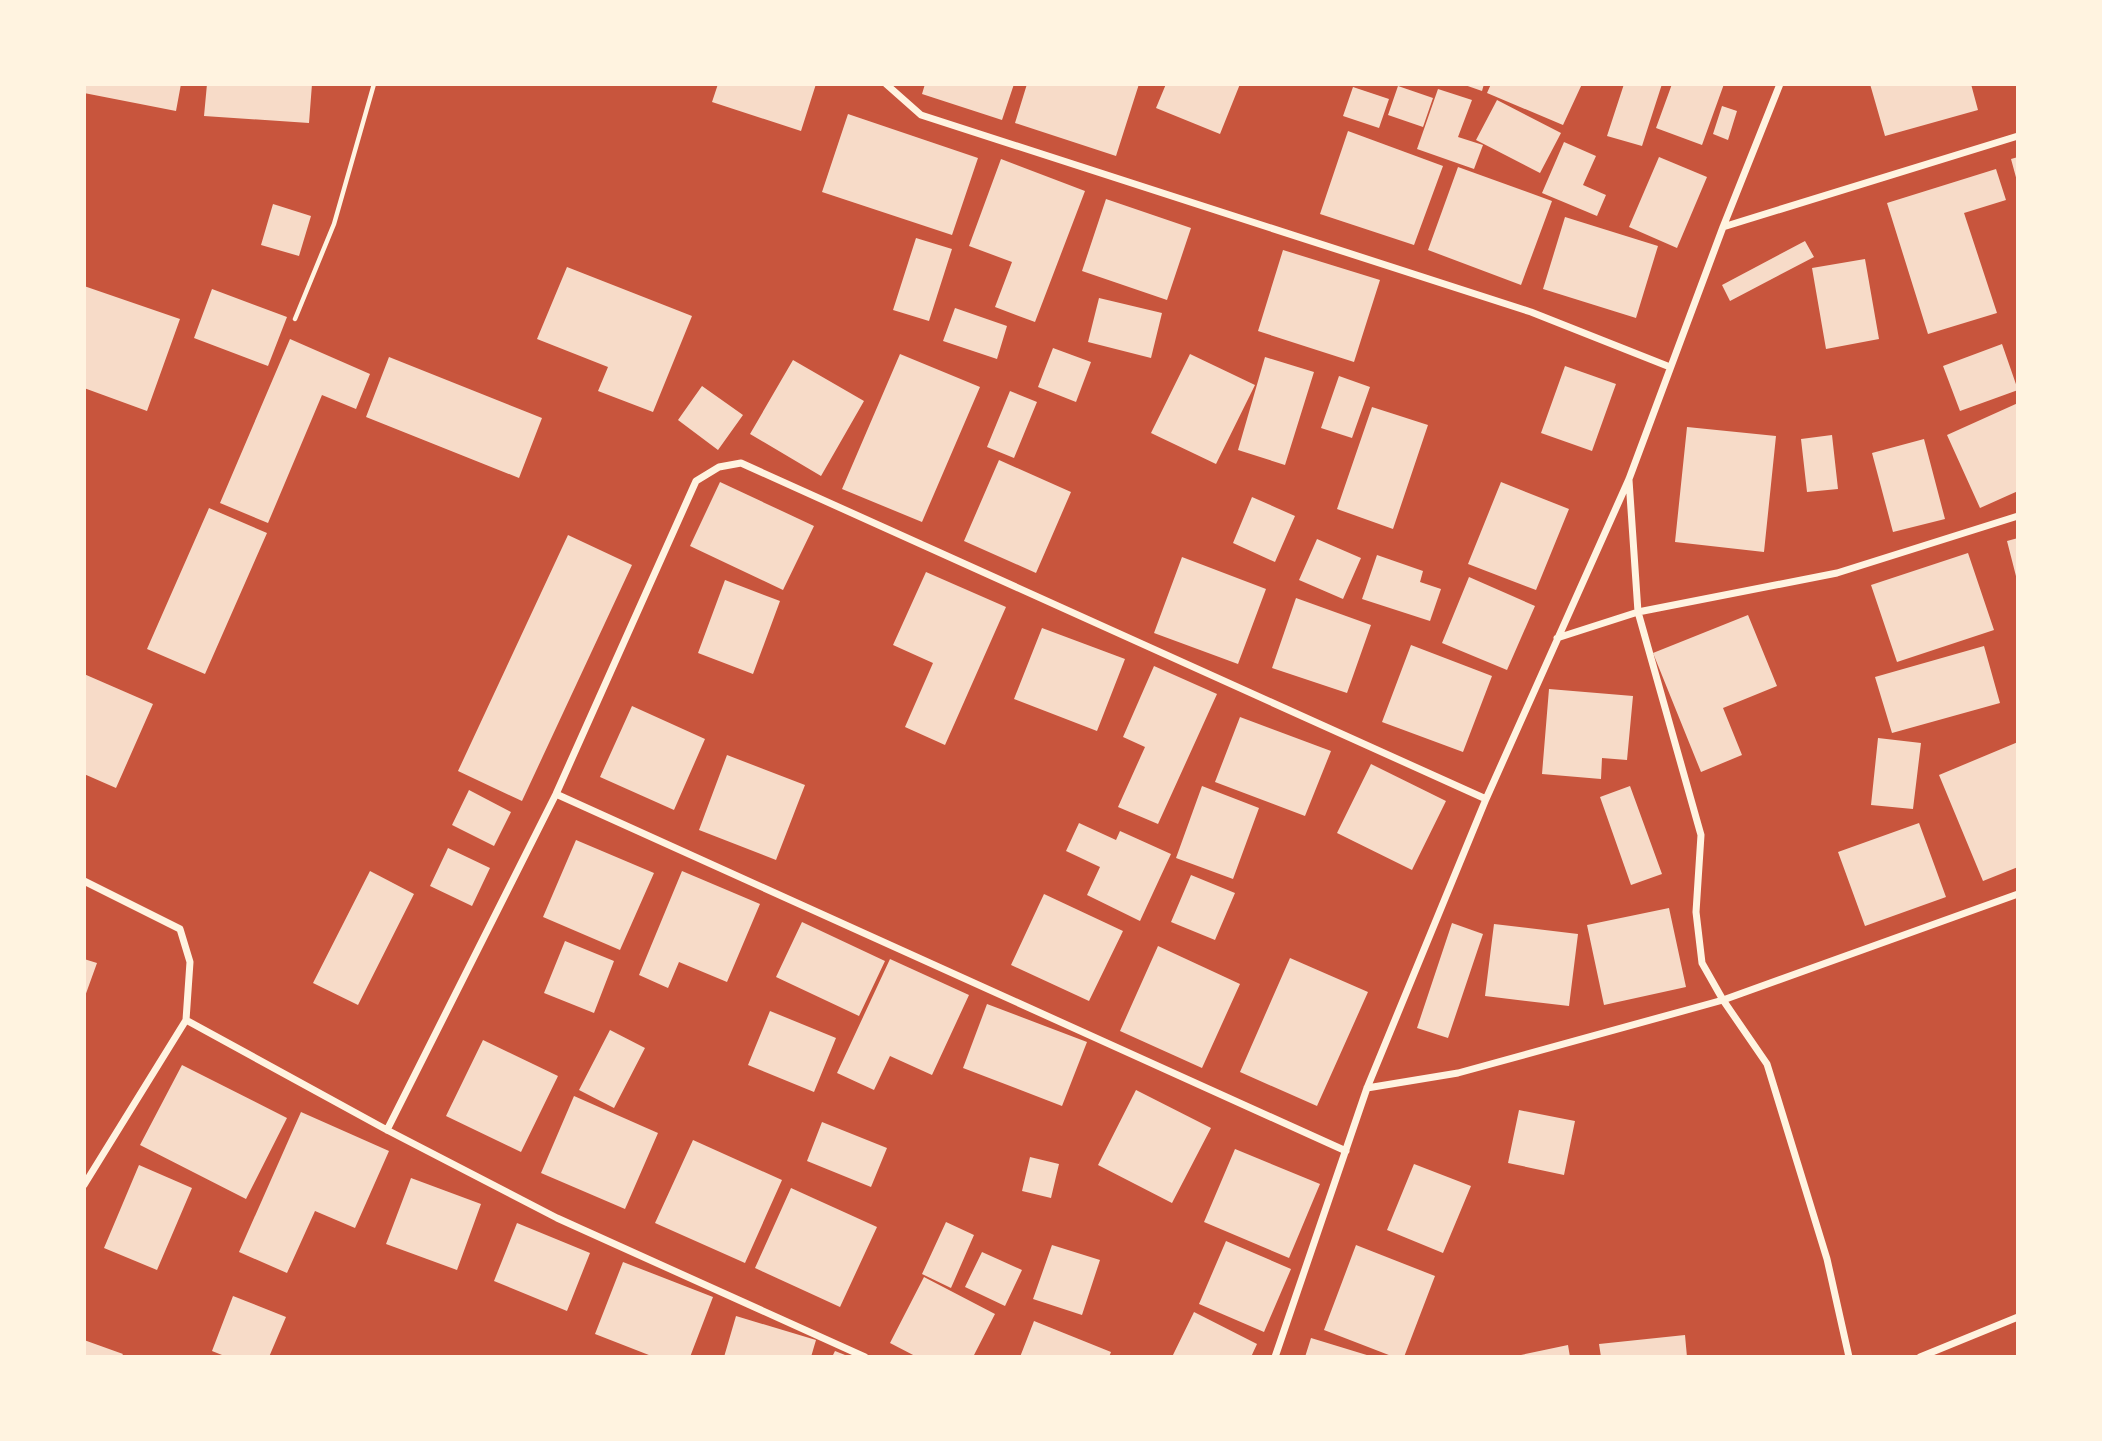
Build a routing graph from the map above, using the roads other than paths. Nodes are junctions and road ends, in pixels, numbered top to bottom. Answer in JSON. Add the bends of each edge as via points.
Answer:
{"nodes":[{"id":1,"x":886,"y":84,"type":"edge"},
{"id":2,"x":1780,"y":84,"type":"edge"},
{"id":3,"x":2018,"y":136,"type":"edge"},
{"id":4,"x":1723,"y":227,"type":"junction"},
{"id":5,"x":1670,"y":367,"type":"junction"},
{"id":6,"x":1629,"y":479,"type":"junction"},
{"id":7,"x":2018,"y":516,"type":"edge"},
{"id":8,"x":1638,"y":612,"type":"junction"},
{"id":9,"x":1557,"y":638,"type":"junction"},
{"id":10,"x":556,"y":794,"type":"junction"},
{"id":11,"x":1486,"y":799,"type":"junction"},
{"id":12,"x":84,"y":881,"type":"edge"},
{"id":13,"x":2018,"y":894,"type":"edge"},
{"id":14,"x":1723,"y":1000,"type":"junction"},
{"id":15,"x":186,"y":1020,"type":"junction"},
{"id":16,"x":1367,"y":1088,"type":"junction"},
{"id":17,"x":387,"y":1130,"type":"junction"},
{"id":18,"x":1346,"y":1151,"type":"junction"},
{"id":19,"x":84,"y":1185,"type":"edge"},
{"id":20,"x":2018,"y":1317,"type":"edge"},
{"id":21,"x":865,"y":1357,"type":"edge"},
{"id":22,"x":1275,"y":1357,"type":"edge"},
{"id":23,"x":1849,"y":1357,"type":"edge"},
{"id":24,"x":1920,"y":1357,"type":"edge"}],
"edges":[{"from":1,"to":5,"type":"street","via":[[921,115],[1531,312]]},
{"from":2,"to":4,"type":"street"},
{"from":3,"to":4,"type":"street"},
{"from":4,"to":5,"type":"street"},
{"from":5,"to":6,"type":"street"},
{"from":6,"to":8,"type":"street"},
{"from":6,"to":9,"type":"street"},
{"from":7,"to":8,"type":"street","via":[[1837,573]]},
{"from":8,"to":9,"type":"street"},
{"from":8,"to":14,"type":"street","via":[[1701,835],[1696,912],[1702,963]]},
{"from":9,"to":11,"type":"street"},
{"from":10,"to":11,"type":"street","via":[[696,481],[719,467],[741,463]]},
{"from":10,"to":17,"type":"street"},
{"from":10,"to":18,"type":"street"},
{"from":11,"to":16,"type":"street"},
{"from":12,"to":15,"type":"street","via":[[180,929],[190,961]]},
{"from":13,"to":14,"type":"street"},
{"from":14,"to":16,"type":"street","via":[[1458,1073]]},
{"from":14,"to":23,"type":"street","via":[[1767,1064],[1827,1259]]},
{"from":15,"to":17,"type":"street"},
{"from":15,"to":19,"type":"street"},
{"from":16,"to":18,"type":"street"},
{"from":17,"to":21,"type":"street","via":[[557,1218]]},
{"from":18,"to":22,"type":"street"},
{"from":20,"to":24,"type":"street"}]}
